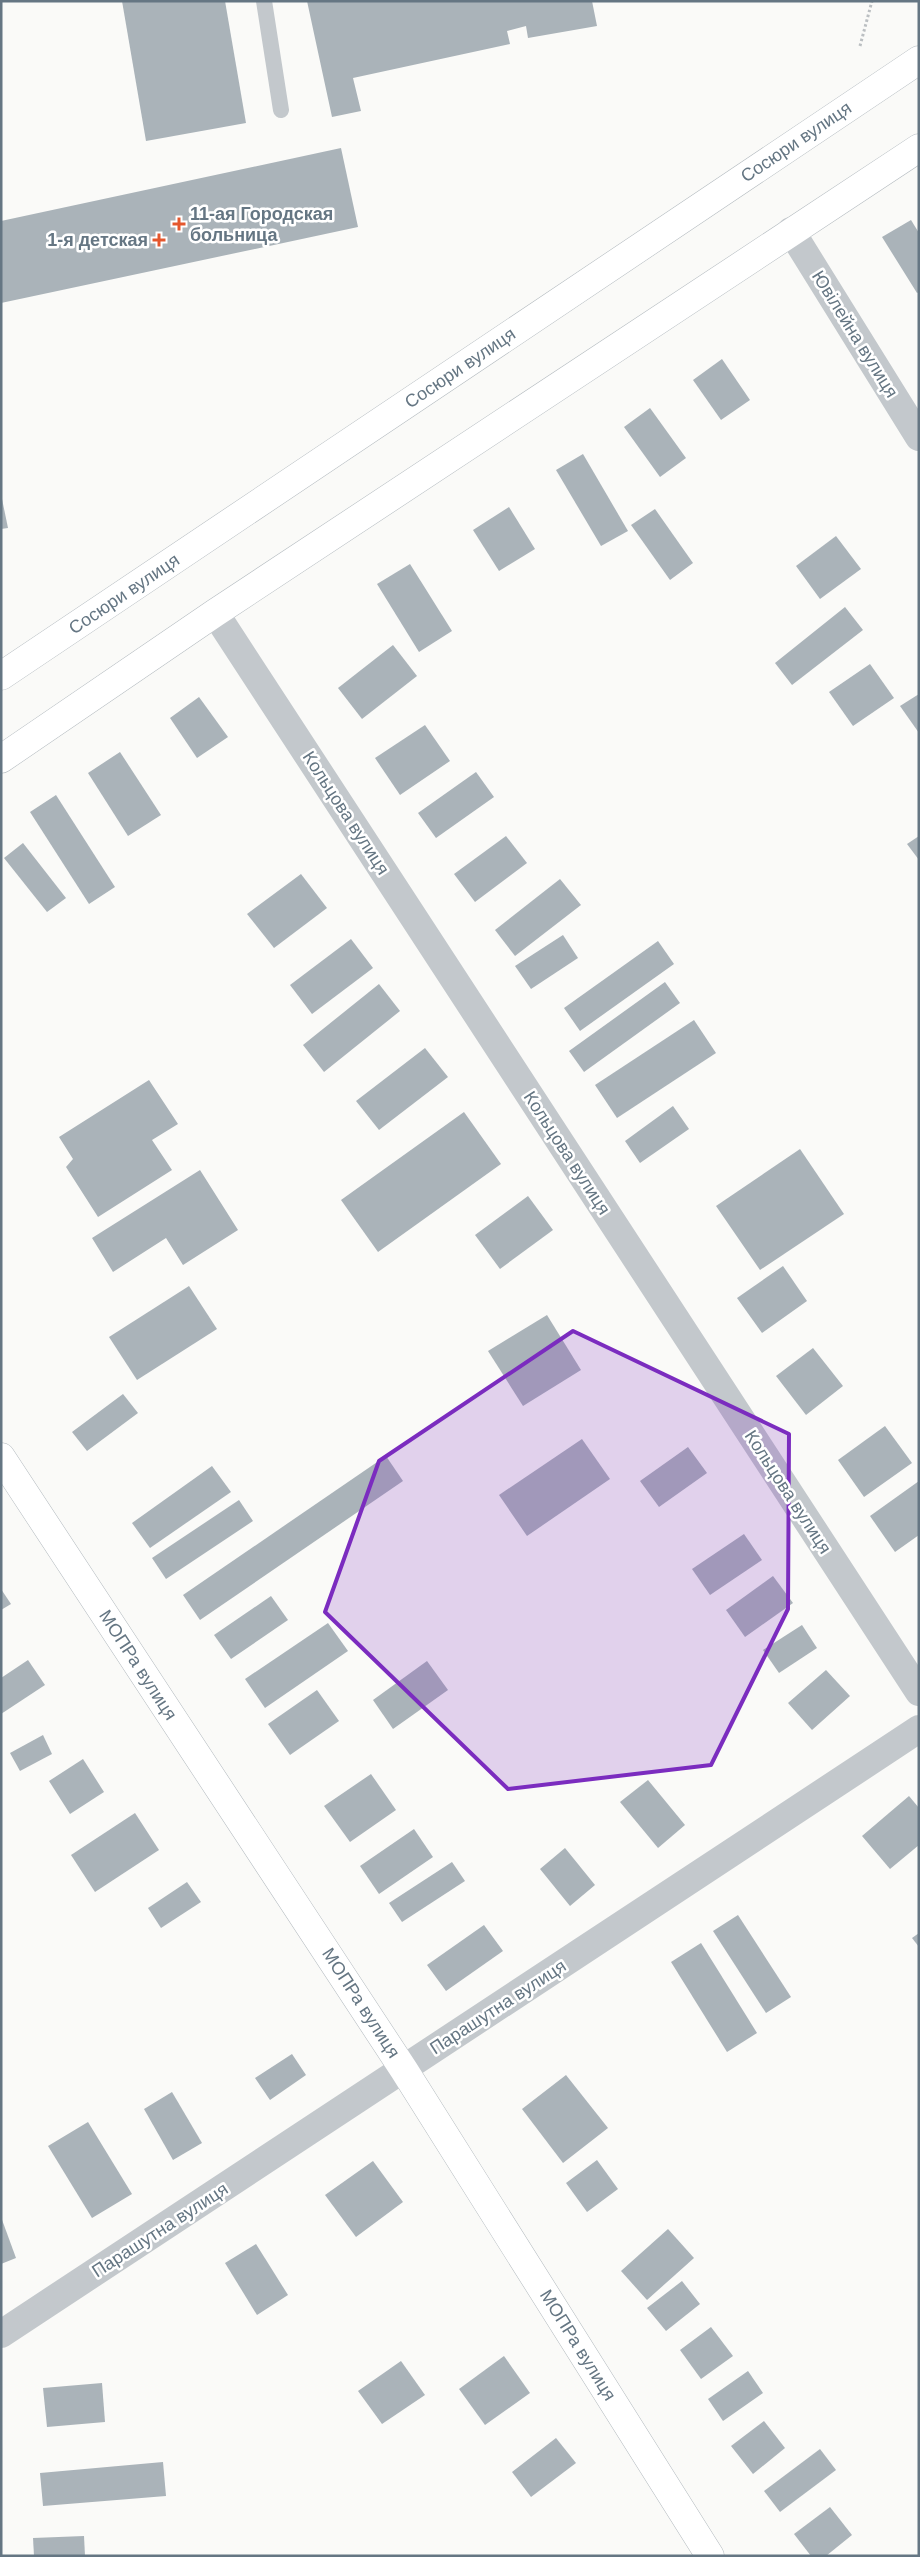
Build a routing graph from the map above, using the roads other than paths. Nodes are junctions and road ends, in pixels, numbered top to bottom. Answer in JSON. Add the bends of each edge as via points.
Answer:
{"nodes":[{"id":1,"x":264,"y":1,"type":"edge"},
{"id":2,"x":919,"y":60,"type":"edge"},
{"id":3,"x":281,"y":110,"type":"dead end"},
{"id":4,"x":919,"y":148,"type":"edge"},
{"id":5,"x":791,"y":231,"type":"junction"},
{"id":6,"x":919,"y":437,"type":"edge"},
{"id":7,"x":215,"y":613,"type":"junction"},
{"id":8,"x":1,"y":676,"type":"edge"},
{"id":9,"x":1,"y":759,"type":"edge"},
{"id":10,"x":1,"y":1457,"type":"edge"},
{"id":11,"x":919,"y":1692,"type":"edge"},
{"id":12,"x":919,"y":1729,"type":"edge"},
{"id":13,"x":404,"y":2070,"type":"junction"},
{"id":14,"x":1,"y":2334,"type":"edge"},
{"id":15,"x":710,"y":2556,"type":"edge"}],
"edges":[{"from":1,"to":3,"type":"lane"},
{"from":2,"to":8,"type":"street","name":"Сосюри вулиця"},
{"from":4,"to":5,"type":"street"},
{"from":5,"to":6,"type":"street","name":"Ювілейна вулиця"},
{"from":5,"to":7,"type":"street"},
{"from":7,"to":9,"type":"street"},
{"from":7,"to":11,"type":"street","name":"Кольцова вулиця"},
{"from":10,"to":13,"type":"street","name":"МОПРа вулиця"},
{"from":12,"to":13,"type":"street","name":"Парашутна вулиця"},
{"from":13,"to":14,"type":"street","name":"Парашутна вулиця"},
{"from":13,"to":15,"type":"street","name":"МОПРа вулиця"}]}
